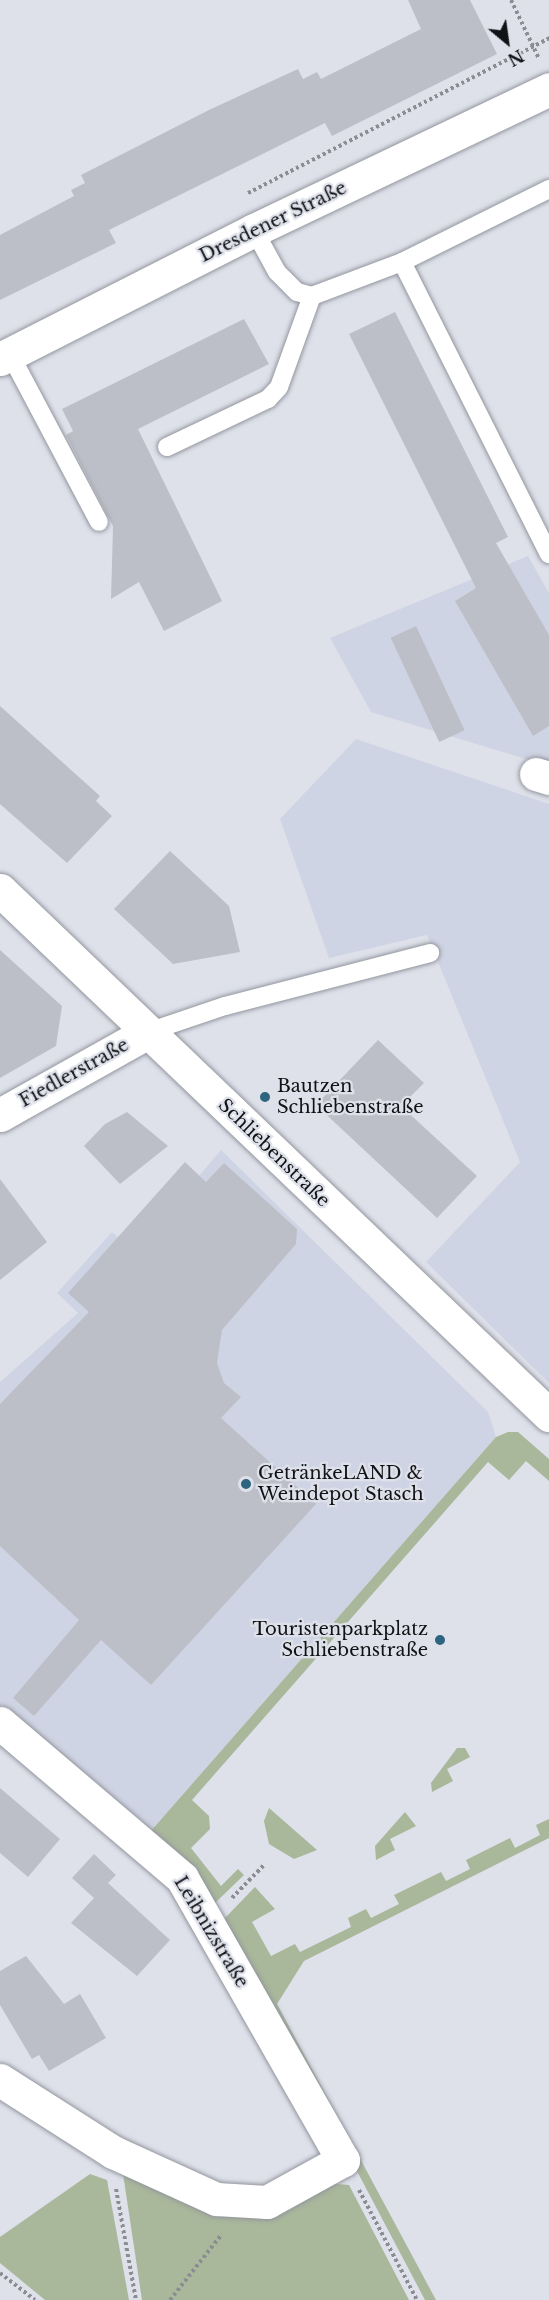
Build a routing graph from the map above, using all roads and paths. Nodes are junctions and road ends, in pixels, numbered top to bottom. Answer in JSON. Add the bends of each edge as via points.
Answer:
{"nodes":[{"id":1,"x":511,"y":0,"type":"edge"},
{"id":2,"x":549,"y":38,"type":"edge"},
{"id":3,"x":533,"y":46,"type":"junction"},
{"id":4,"x":549,"y":89,"type":"edge"},
{"id":5,"x":549,"y":189,"type":"edge"},
{"id":6,"x":245,"y":194,"type":"dead end"},
{"id":7,"x":254,"y":230,"type":"junction"},
{"id":8,"x":402,"y":262,"type":"junction"},
{"id":9,"x":312,"y":296,"type":"junction"},
{"id":10,"x":5,"y":357,"type":"edge"},
{"id":11,"x":167,"y":447,"type":"dead end"},
{"id":12,"x":99,"y":522,"type":"dead end"},
{"id":13,"x":549,"y":554,"type":"edge"},
{"id":14,"x":0,"y":890,"type":"edge"},
{"id":15,"x":430,"y":953,"type":"dead end"},
{"id":16,"x":148,"y":1032,"type":"junction"},
{"id":17,"x":0,"y":1115,"type":"edge"},
{"id":18,"x":549,"y":1414,"type":"edge"},
{"id":19,"x":0,"y":1723,"type":"edge"},
{"id":20,"x":265,"y":1864,"type":"dead end"},
{"id":21,"x":208,"y":1922,"type":"junction"},
{"id":22,"x":0,"y":2080,"type":"edge"},
{"id":23,"x":113,"y":2152,"type":"junction"},
{"id":24,"x":343,"y":2160,"type":"junction"},
{"id":25,"x":254,"y":2201,"type":"junction"},
{"id":26,"x":0,"y":2273,"type":"edge"},
{"id":27,"x":35,"y":2300,"type":"edge"},
{"id":28,"x":135,"y":2300,"type":"edge"},
{"id":29,"x":170,"y":2300,"type":"edge"},
{"id":30,"x":417,"y":2300,"type":"edge"}],
"edges":[{"from":1,"to":3,"type":"path"},
{"from":2,"to":3,"type":"path"},
{"from":3,"to":6,"type":"path"},
{"from":4,"to":7,"type":"main road","name":"Dresdener Straße"},
{"from":5,"to":8,"type":"lane"},
{"from":7,"to":9,"type":"lane","via":[[277,272],[297,292]]},
{"from":7,"to":10,"type":"main road","name":"Dresdener Straße"},
{"from":8,"to":9,"type":"lane"},
{"from":8,"to":13,"type":"lane"},
{"from":9,"to":11,"type":"lane","via":[[279,387],[268,399]]},
{"from":10,"to":12,"type":"lane"},
{"from":14,"to":16,"type":"main road","name":"Schliebenstraße"},
{"from":15,"to":16,"type":"lane","via":[[225,1006]]},
{"from":16,"to":17,"type":"main road","name":"Fiedlerstraße"},
{"from":16,"to":18,"type":"main road","name":"Schliebenstraße"},
{"from":19,"to":21,"type":"main road","name":"Leibnizstraße","via":[[182,1878]]},
{"from":20,"to":21,"type":"path"},
{"from":21,"to":24,"type":"main road","name":"Leibnizstraße"},
{"from":22,"to":23,"type":"main road"},
{"from":23,"to":25,"type":"main road","via":[[216,2199]]},
{"from":23,"to":28,"type":"path"},
{"from":24,"to":25,"type":"main road","via":[[287,2195]]},
{"from":24,"to":30,"type":"path"},
{"from":25,"to":29,"type":"path"},
{"from":26,"to":27,"type":"path"}]}
